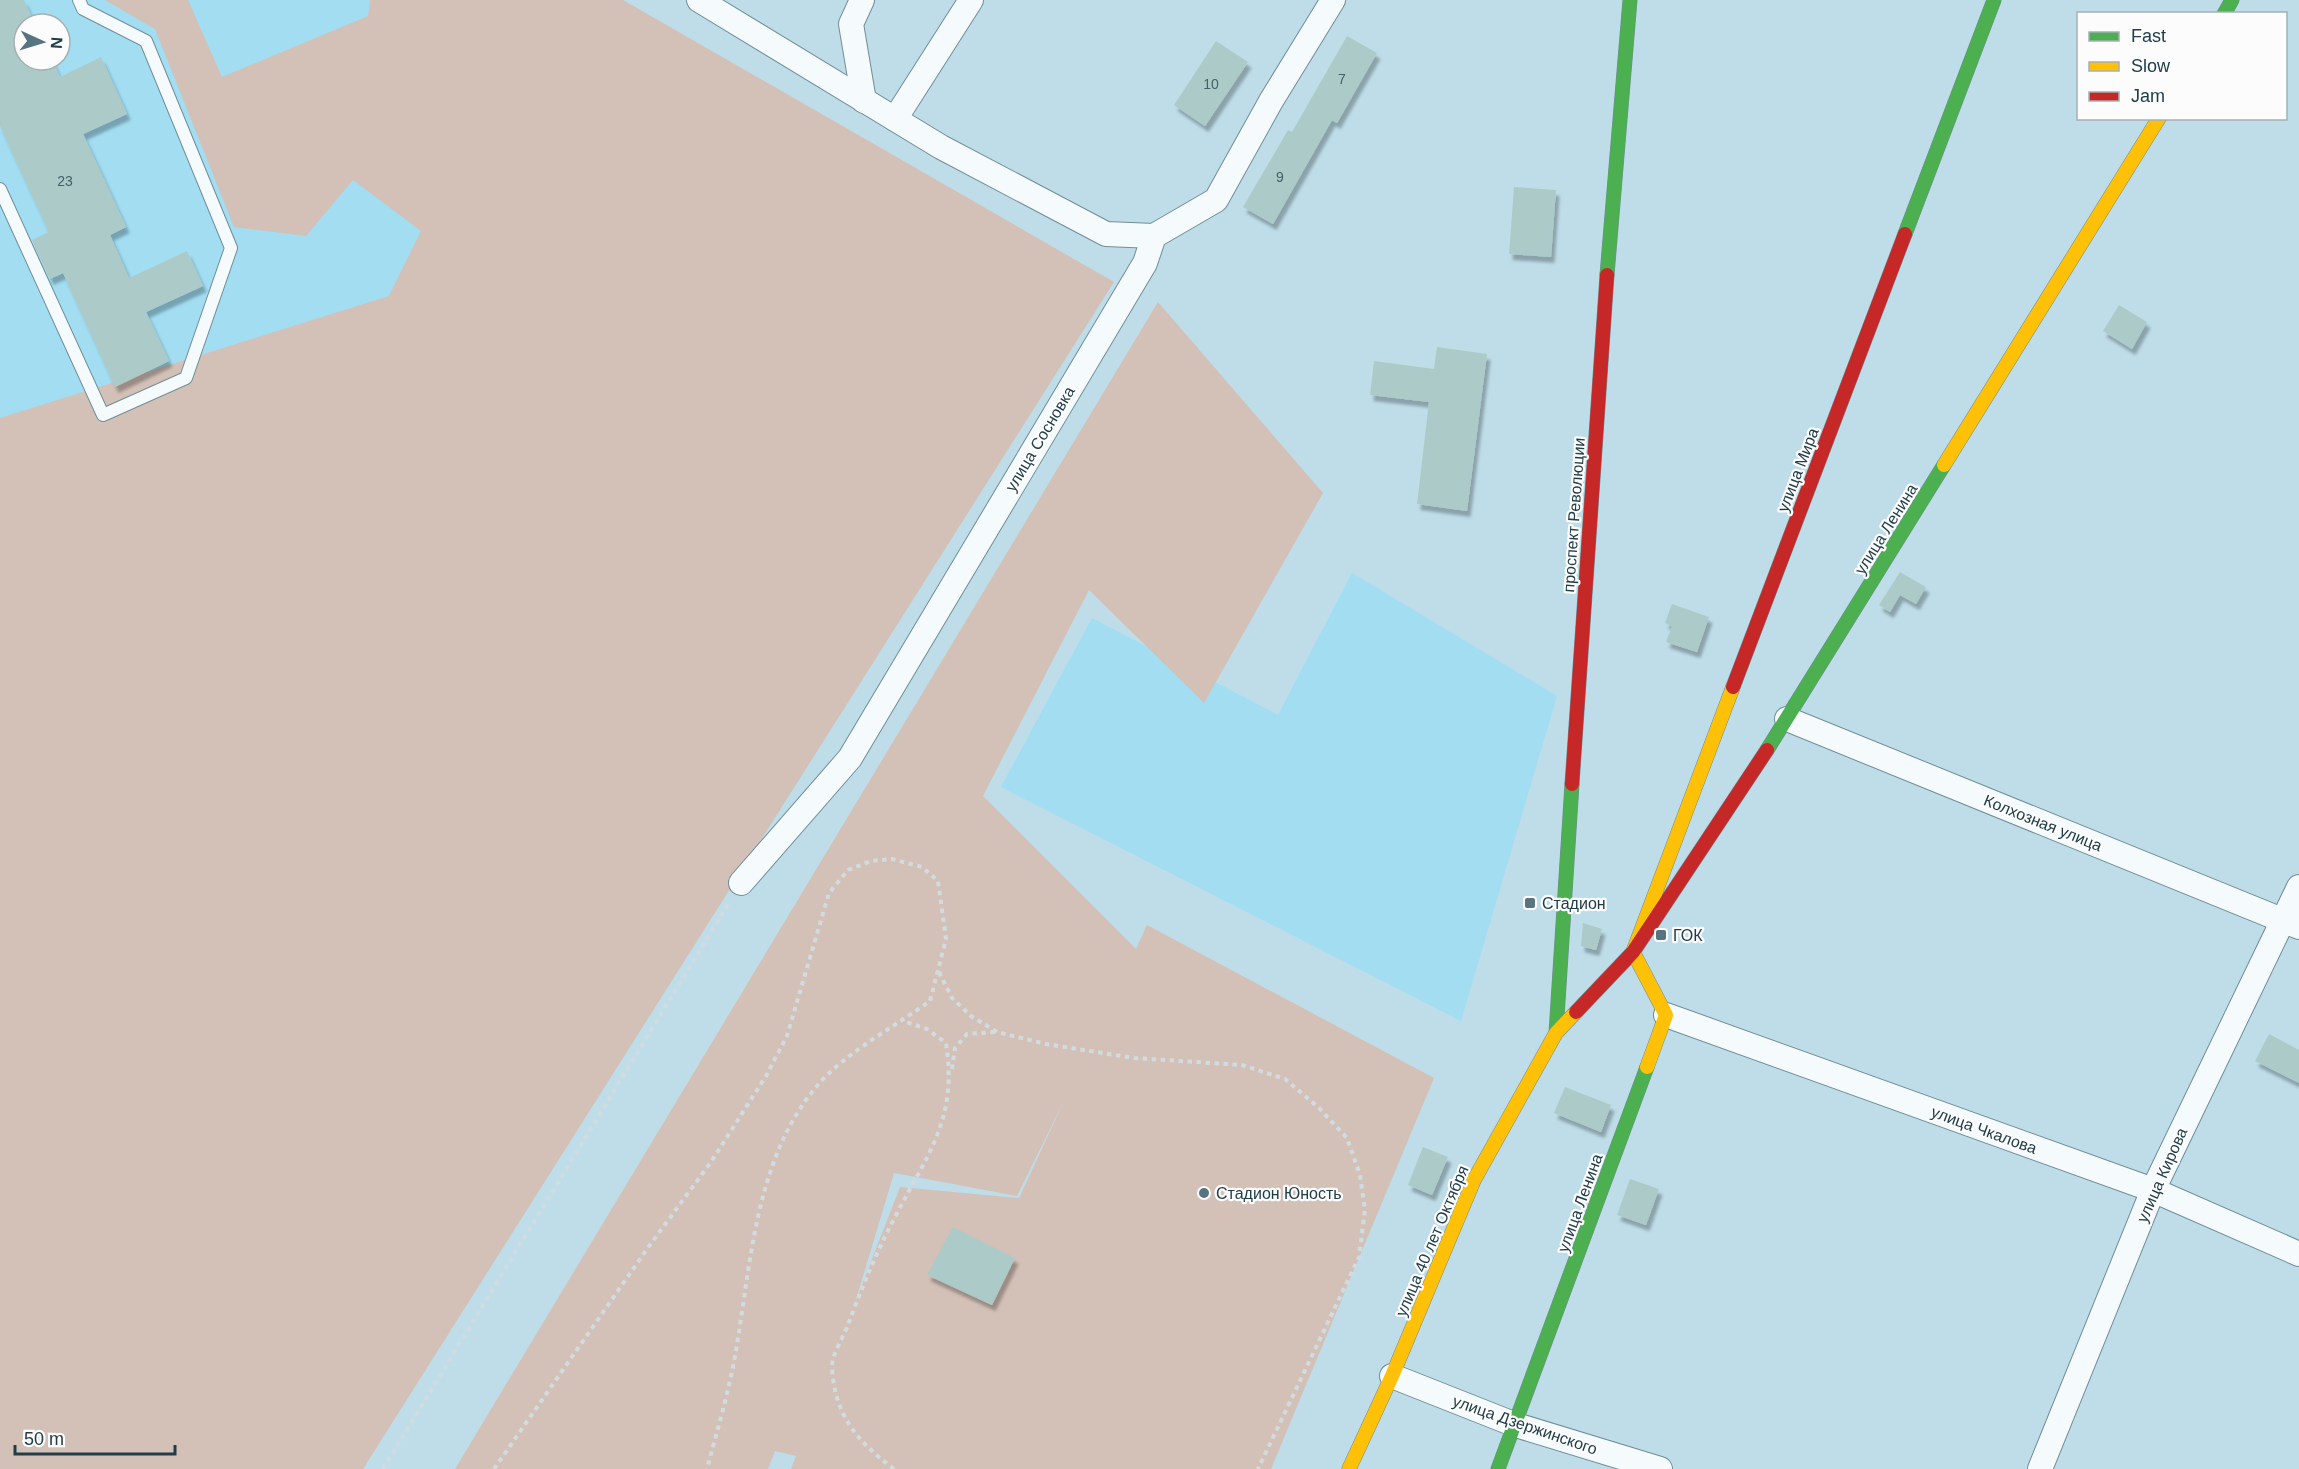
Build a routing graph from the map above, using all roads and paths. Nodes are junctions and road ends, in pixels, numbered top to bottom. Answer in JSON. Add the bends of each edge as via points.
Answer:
{"nodes":[{"id":1,"x":80,"y":0,"type":"edge"},
{"id":2,"x":699,"y":0,"type":"edge"},
{"id":3,"x":862,"y":0,"type":"edge"},
{"id":4,"x":971,"y":0,"type":"edge"},
{"id":5,"x":1333,"y":0,"type":"edge"},
{"id":6,"x":1630,"y":0,"type":"edge"},
{"id":7,"x":1994,"y":0,"type":"edge"},
{"id":8,"x":864,"y":101,"type":"junction"},
{"id":9,"x":895,"y":119,"type":"junction"},
{"id":10,"x":2158,"y":120,"type":"edge"},
{"id":11,"x":0,"y":189,"type":"edge"},
{"id":12,"x":1154,"y":236,"type":"junction"},
{"id":13,"x":1787,"y":719,"type":"junction"},
{"id":14,"x":741,"y":883,"type":"joint"},
{"id":15,"x":2299,"y":887,"type":"edge"},
{"id":16,"x":2291,"y":923,"type":"edge"},
{"id":17,"x":1633,"y":951,"type":"junction"},
{"id":18,"x":938,"y":971,"type":"junction"},
{"id":19,"x":1666,"y":1015,"type":"junction"},
{"id":20,"x":903,"y":1021,"type":"junction"},
{"id":21,"x":997,"y":1032,"type":"junction"},
{"id":22,"x":1556,"y":1033,"type":"junction"},
{"id":23,"x":951,"y":1073,"type":"junction"},
{"id":24,"x":2153,"y":1191,"type":"junction"},
{"id":25,"x":2299,"y":1254,"type":"edge"},
{"id":26,"x":1392,"y":1376,"type":"junction"},
{"id":27,"x":1516,"y":1425,"type":"junction"},
{"id":28,"x":383,"y":1469,"type":"edge"},
{"id":29,"x":494,"y":1469,"type":"edge"},
{"id":30,"x":707,"y":1469,"type":"edge"},
{"id":31,"x":894,"y":1469,"type":"edge"},
{"id":32,"x":1258,"y":1469,"type":"edge"},
{"id":33,"x":1349,"y":1469,"type":"edge"},
{"id":34,"x":1498,"y":1469,"type":"edge"},
{"id":35,"x":1660,"y":1469,"type":"edge"},
{"id":36,"x":2040,"y":1469,"type":"edge"}],
"edges":[{"from":1,"to":11,"type":"lane","via":[[83,9],[146,41],[231,248],[186,378],[103,416]]},
{"from":2,"to":8,"type":"street"},
{"from":3,"to":8,"type":"street","via":[[851,24]]},
{"from":4,"to":9,"type":"street"},
{"from":5,"to":12,"type":"street","via":[[1216,200]]},
{"from":6,"to":22,"type":"street","name":"проспект Революции","via":[[1601,347]]},
{"from":7,"to":17,"type":"street","name":"улица Мира"},
{"from":8,"to":9,"type":"street"},
{"from":9,"to":12,"type":"street","via":[[1106,234]]},
{"from":10,"to":13,"type":"street","name":"улица Ленина"},
{"from":12,"to":14,"type":"street","name":"улица Сосновка","via":[[1145,263],[850,758]]},
{"from":13,"to":16,"type":"street","name":"Колхозная улица"},
{"from":13,"to":17,"type":"street","name":"улица Ленина"},
{"from":14,"to":28,"type":"path"},
{"from":15,"to":16,"type":"street","name":"улица Кирова"},
{"from":16,"to":24,"type":"street","name":"улица Кирова"},
{"from":17,"to":19,"type":"street"},
{"from":17,"to":22,"type":"street","name":"улица Ленина"},
{"from":18,"to":20,"type":"path","via":[[930,1000]]},
{"from":18,"to":21,"type":"path","via":[[952,998]]},
{"from":18,"to":29,"type":"path","via":[[946,939],[938,881],[922,867],[891,859],[871,861],[848,870],[829,893],[787,1036],[766,1076],[711,1162]]},
{"from":19,"to":24,"type":"street","name":"улица Чкалова"},
{"from":19,"to":27,"type":"street","name":"улица Ленина"},
{"from":20,"to":23,"type":"path","via":[[927,1029],[946,1043]]},
{"from":20,"to":30,"type":"path","via":[[860,1049],[818,1084],[788,1132],[766,1181],[733,1370]]},
{"from":21,"to":23,"type":"path","via":[[967,1034],[955,1048]]},
{"from":21,"to":32,"type":"path","via":[[1111,1054],[1242,1065],[1285,1079],[1347,1138],[1360,1175],[1365,1210],[1359,1257]]},
{"from":22,"to":26,"type":"street","name":"улица 40 лет Октября","via":[[1474,1180]]},
{"from":23,"to":31,"type":"path","via":[[945,1118],[934,1148],[869,1269],[831,1366],[847,1424],[866,1447]]},
{"from":24,"to":25,"type":"street","name":"улица Чкалова"},
{"from":24,"to":36,"type":"street","name":"улица Кирова"},
{"from":26,"to":27,"type":"street","name":"улица Дзержинского"},
{"from":26,"to":33,"type":"street","name":"улица 40 лет Октября"},
{"from":27,"to":34,"type":"street","name":"улица Ленина"},
{"from":27,"to":35,"type":"street","name":"улица Дзержинского"}]}
